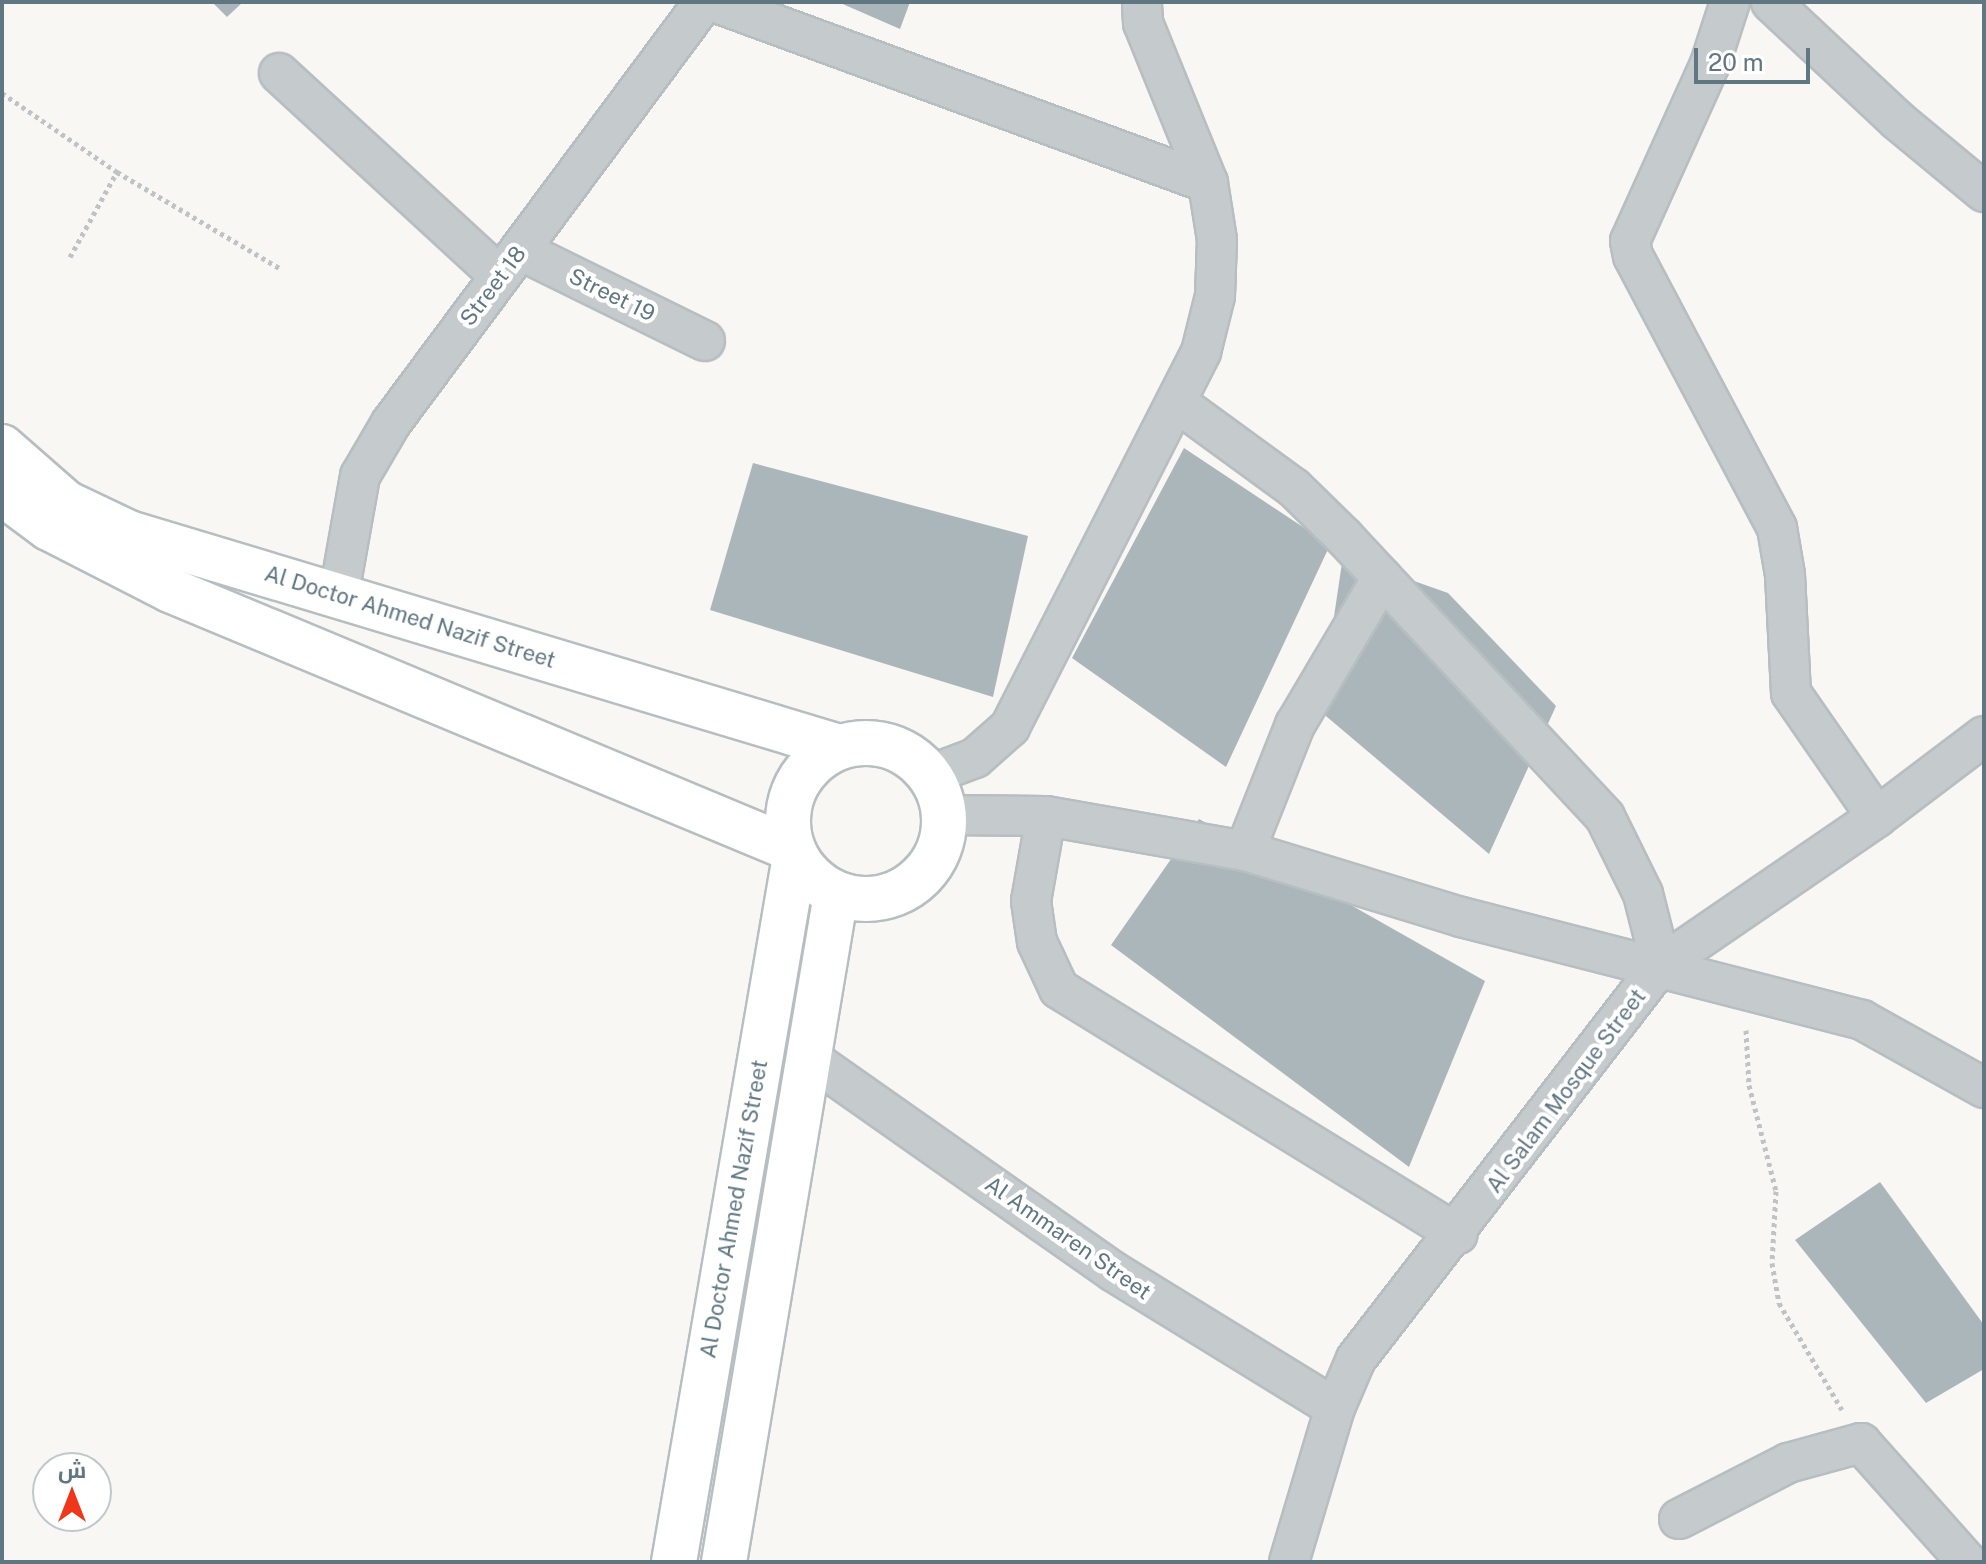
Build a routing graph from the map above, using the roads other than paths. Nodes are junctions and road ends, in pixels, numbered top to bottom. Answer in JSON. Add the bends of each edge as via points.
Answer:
{"nodes":[{"id":1,"x":704,"y":2,"type":"edge"},
{"id":2,"x":714,"y":2,"type":"edge"},
{"id":3,"x":1142,"y":2,"type":"edge"},
{"id":4,"x":1730,"y":2,"type":"edge"},
{"id":5,"x":1771,"y":2,"type":"edge"},
{"id":6,"x":279,"y":73,"type":"dead end"},
{"id":7,"x":1208,"y":183,"type":"junction"},
{"id":8,"x":1984,"y":192,"type":"edge"},
{"id":9,"x":510,"y":263,"type":"junction"},
{"id":10,"x":705,"y":341,"type":"dead end"},
{"id":11,"x":1176,"y":402,"type":"junction"},
{"id":12,"x":2,"y":447,"type":"edge"},
{"id":13,"x":2,"y":493,"type":"edge"},
{"id":14,"x":1382,"y":578,"type":"junction"},
{"id":15,"x":339,"y":594,"type":"junction"},
{"id":16,"x":1984,"y":736,"type":"edge"},
{"id":17,"x":839,"y":747,"type":"junction"},
{"id":18,"x":930,"y":775,"type":"junction"},
{"id":19,"x":945,"y":815,"type":"junction"},
{"id":20,"x":1046,"y":816,"type":"junction"},
{"id":21,"x":1877,"y":817,"type":"junction"},
{"id":22,"x":1245,"y":851,"type":"junction"},
{"id":23,"x":794,"y":852,"type":"junction"},
{"id":24,"x":836,"y":894,"type":"junction"},
{"id":25,"x":1661,"y":965,"type":"junction"},
{"id":26,"x":808,"y":1057,"type":"junction"},
{"id":27,"x":1984,"y":1088,"type":"edge"},
{"id":28,"x":1458,"y":1234,"type":"junction"},
{"id":29,"x":1335,"y":1408,"type":"junction"},
{"id":30,"x":1679,"y":1519,"type":"dead end"},
{"id":31,"x":1302,"y":1556,"type":"edge"},
{"id":32,"x":674,"y":1562,"type":"edge"},
{"id":33,"x":724,"y":1562,"type":"edge"},
{"id":34,"x":1967,"y":1562,"type":"edge"}],
"edges":[{"from":1,"to":9,"type":"street","name":"Street 18"},
{"from":2,"to":7,"type":"street"},
{"from":3,"to":7,"type":"street","via":[[1143,23]]},
{"from":4,"to":21,"type":"street","via":[[1710,64],[1630,241],[1633,256],[1777,528],[1791,693]]},
{"from":5,"to":8,"type":"street","via":[[1897,120]]},
{"from":6,"to":9,"type":"street","name":"Street 19"},
{"from":7,"to":11,"type":"street","via":[[1217,240],[1215,296],[1201,352]]},
{"from":9,"to":10,"type":"street","name":"Street 19"},
{"from":9,"to":15,"type":"street","name":"Street 18","via":[[391,423],[360,476]]},
{"from":11,"to":14,"type":"street","via":[[1294,488]]},
{"from":11,"to":18,"type":"street","via":[[1010,727],[975,758]]},
{"from":12,"to":15,"type":"main road","name":"Al Doctor Ahmed Nazif Street","via":[[66,503],[129,533]]},
{"from":13,"to":23,"type":"main road","via":[[49,528],[170,590]]},
{"from":14,"to":22,"type":"street","via":[[1295,725]]},
{"from":14,"to":25,"type":"street","via":[[1605,817],[1643,894]]},
{"from":15,"to":17,"type":"main road","name":"Al Doctor Ahmed Nazif Street"},
{"from":16,"to":21,"type":"street","name":"Al Salam Mosque Street"},
{"from":17,"to":18,"type":"main road","via":[[889,745]]},
{"from":17,"to":23,"type":"main road","via":[[812,763],[794,788],[787,819]]},
{"from":18,"to":19,"type":"main road"},
{"from":19,"to":20,"type":"street"},
{"from":19,"to":24,"type":"main road","via":[[942,842],[931,866],[912,885],[862,900]]},
{"from":20,"to":22,"type":"street"},
{"from":20,"to":28,"type":"street","via":[[1031,901],[1037,942],[1059,989]]},
{"from":21,"to":25,"type":"street","name":"Al Salam Mosque Street"},
{"from":22,"to":25,"type":"street","via":[[1461,917]]},
{"from":23,"to":24,"type":"main road","via":[[812,879]]},
{"from":23,"to":32,"type":"main road","name":"Al Doctor Ahmed Nazif Street"},
{"from":24,"to":26,"type":"main road"},
{"from":25,"to":27,"type":"street","via":[[1862,1020]]},
{"from":25,"to":28,"type":"street","name":"Al Salam Mosque Street"},
{"from":26,"to":29,"type":"street","name":"Al Ammaren Street","via":[[1114,1272]]},
{"from":26,"to":33,"type":"main road"},
{"from":28,"to":29,"type":"street","name":"Al Salam Mosque Street","via":[[1356,1359]]},
{"from":29,"to":31,"type":"street","name":"Al Salam Mosque Street"},
{"from":30,"to":34,"type":"street","via":[[1777,1467],[1861,1443]]}]}
